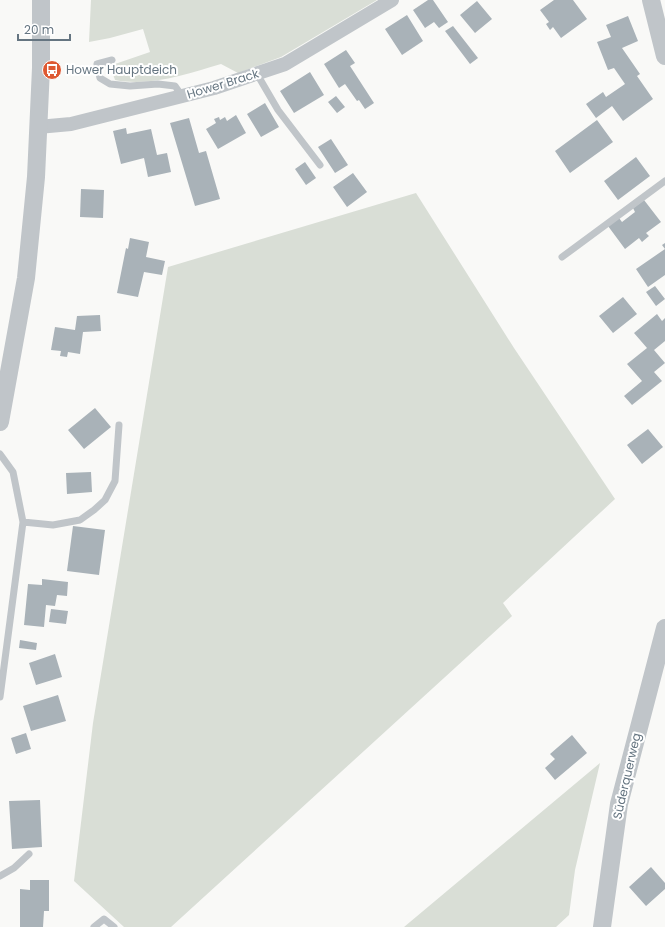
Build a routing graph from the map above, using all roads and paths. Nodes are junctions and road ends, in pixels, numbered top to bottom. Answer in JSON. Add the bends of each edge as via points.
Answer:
{"nodes":[{"id":1,"x":41,"y":0,"type":"edge"},
{"id":2,"x":392,"y":0,"type":"edge"},
{"id":3,"x":651,"y":0,"type":"edge"},
{"id":4,"x":665,"y":56,"type":"edge"},
{"id":5,"x":112,"y":60,"type":"dead end"},
{"id":6,"x":257,"y":74,"type":"junction"},
{"id":7,"x":182,"y":96,"type":"junction"},
{"id":8,"x":38,"y":127,"type":"junction"},
{"id":9,"x":320,"y":165,"type":"dead end"},
{"id":10,"x":665,"y":181,"type":"edge"},
{"id":11,"x":562,"y":257,"type":"dead end"},
{"id":12,"x":0,"y":422,"type":"edge"},
{"id":13,"x":119,"y":425,"type":"dead end"},
{"id":14,"x":0,"y":454,"type":"edge"},
{"id":15,"x":23,"y":522,"type":"junction"},
{"id":16,"x":665,"y":628,"type":"edge"},
{"id":17,"x":0,"y":697,"type":"edge"},
{"id":18,"x":29,"y":854,"type":"dead end"},
{"id":19,"x":0,"y":876,"type":"edge"},
{"id":20,"x":114,"y":926,"type":"edge"},
{"id":21,"x":94,"y":927,"type":"edge"},
{"id":22,"x":602,"y":927,"type":"edge"}],
"edges":[{"from":1,"to":8,"type":"street"},
{"from":2,"to":6,"type":"street","name":"Hower Brack","via":[[285,64]]},
{"from":3,"to":4,"type":"street"},
{"from":5,"to":7,"type":"lane","via":[[97,64],[100,78],[110,84],[175,86]]},
{"from":6,"to":7,"type":"street","name":"Hower Brack"},
{"from":6,"to":9,"type":"lane","via":[[278,110]]},
{"from":7,"to":8,"type":"street","name":"Hower Brack","via":[[71,124]]},
{"from":8,"to":12,"type":"street","via":[[26,278]]},
{"from":10,"to":11,"type":"lane"},
{"from":13,"to":15,"type":"lane","via":[[115,481],[105,500],[80,520],[53,525]]},
{"from":14,"to":15,"type":"lane","via":[[13,472]]},
{"from":15,"to":17,"type":"lane"},
{"from":16,"to":22,"type":"street","name":"Süderquerweg","via":[[619,804]]},
{"from":18,"to":19,"type":"lane","via":[[14,868]]},
{"from":20,"to":21,"type":"lane","via":[[104,919]]}]}
